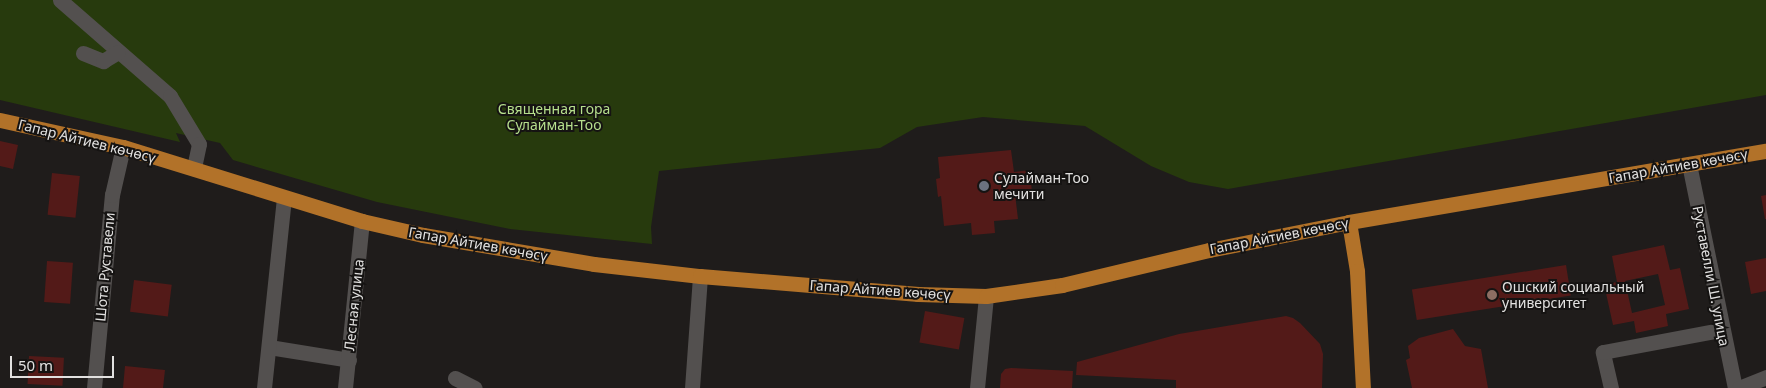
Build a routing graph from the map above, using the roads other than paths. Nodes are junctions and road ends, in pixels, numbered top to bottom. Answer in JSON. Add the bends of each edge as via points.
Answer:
{"nodes":[{"id":1,"x":60,"y":0,"type":"edge"},
{"id":2,"x":116,"y":49,"type":"junction"},
{"id":3,"x":83,"y":53,"type":"dead end"},
{"id":4,"x":0,"y":120,"type":"edge"},
{"id":5,"x":123,"y":147,"type":"junction"},
{"id":6,"x":1766,"y":151,"type":"edge"},
{"id":7,"x":1689,"y":164,"type":"junction"},
{"id":8,"x":194,"y":168,"type":"junction"},
{"id":9,"x":284,"y":198,"type":"junction"},
{"id":10,"x":362,"y":221,"type":"junction"},
{"id":11,"x":1348,"y":222,"type":"junction"},
{"id":12,"x":700,"y":276,"type":"junction"},
{"id":13,"x":986,"y":296,"type":"junction"},
{"id":14,"x":1722,"y":330,"type":"junction"},
{"id":15,"x":268,"y":347,"type":"junction"},
{"id":16,"x":349,"y":360,"type":"junction"},
{"id":17,"x":1766,"y":377,"type":"edge"},
{"id":18,"x":455,"y":378,"type":"dead end"},
{"id":19,"x":94,"y":388,"type":"edge"},
{"id":20,"x":264,"y":388,"type":"edge"},
{"id":21,"x":345,"y":388,"type":"edge"},
{"id":22,"x":474,"y":388,"type":"edge"},
{"id":23,"x":692,"y":388,"type":"edge"},
{"id":24,"x":977,"y":388,"type":"edge"},
{"id":25,"x":1363,"y":388,"type":"edge"},
{"id":26,"x":1611,"y":388,"type":"edge"},
{"id":27,"x":1735,"y":388,"type":"edge"},
{"id":28,"x":1739,"y":388,"type":"edge"}],
"edges":[{"from":1,"to":2,"type":"street"},
{"from":2,"to":3,"type":"street","via":[[103,60]]},
{"from":2,"to":8,"type":"street","via":[[170,96],[199,144]]},
{"from":4,"to":5,"type":"main road","name":"Гапар Айтиев көчөсү"},
{"from":5,"to":8,"type":"main road","name":"Гапар Айтиев көчөсү"},
{"from":5,"to":19,"type":"street","name":"Шота Руставели","via":[[112,195]]},
{"from":6,"to":7,"type":"main road","name":"Гапар Айтиев көчөсү"},
{"from":7,"to":11,"type":"main road","name":"Гапар Айтиев көчөсү"},
{"from":7,"to":14,"type":"street","name":"Руставелли Ш. улица"},
{"from":8,"to":9,"type":"main road","name":"Гапар Айтиев көчөсү"},
{"from":9,"to":10,"type":"main road","name":"Гапар Айтиев көчөсү"},
{"from":9,"to":15,"type":"street"},
{"from":10,"to":12,"type":"main road","name":"Гапар Айтиев көчөсү","via":[[423,235],[594,264]]},
{"from":10,"to":16,"type":"street","name":"Лесная улица"},
{"from":11,"to":13,"type":"main road","name":"Гапар Айтиев көчөсү","via":[[1209,250],[1062,285]]},
{"from":11,"to":25,"type":"main road","via":[[1357,271]]},
{"from":12,"to":13,"type":"main road","name":"Гапар Айтиев көчөсү","via":[[918,294]]},
{"from":12,"to":23,"type":"street"},
{"from":13,"to":24,"type":"street"},
{"from":14,"to":26,"type":"street","via":[[1603,352]]},
{"from":14,"to":27,"type":"street","name":"Руставелли Ш. улица"},
{"from":15,"to":16,"type":"street"},
{"from":15,"to":20,"type":"street"},
{"from":16,"to":21,"type":"street","name":"Лесная улица"},
{"from":17,"to":28,"type":"street"},
{"from":18,"to":22,"type":"street"}]}
